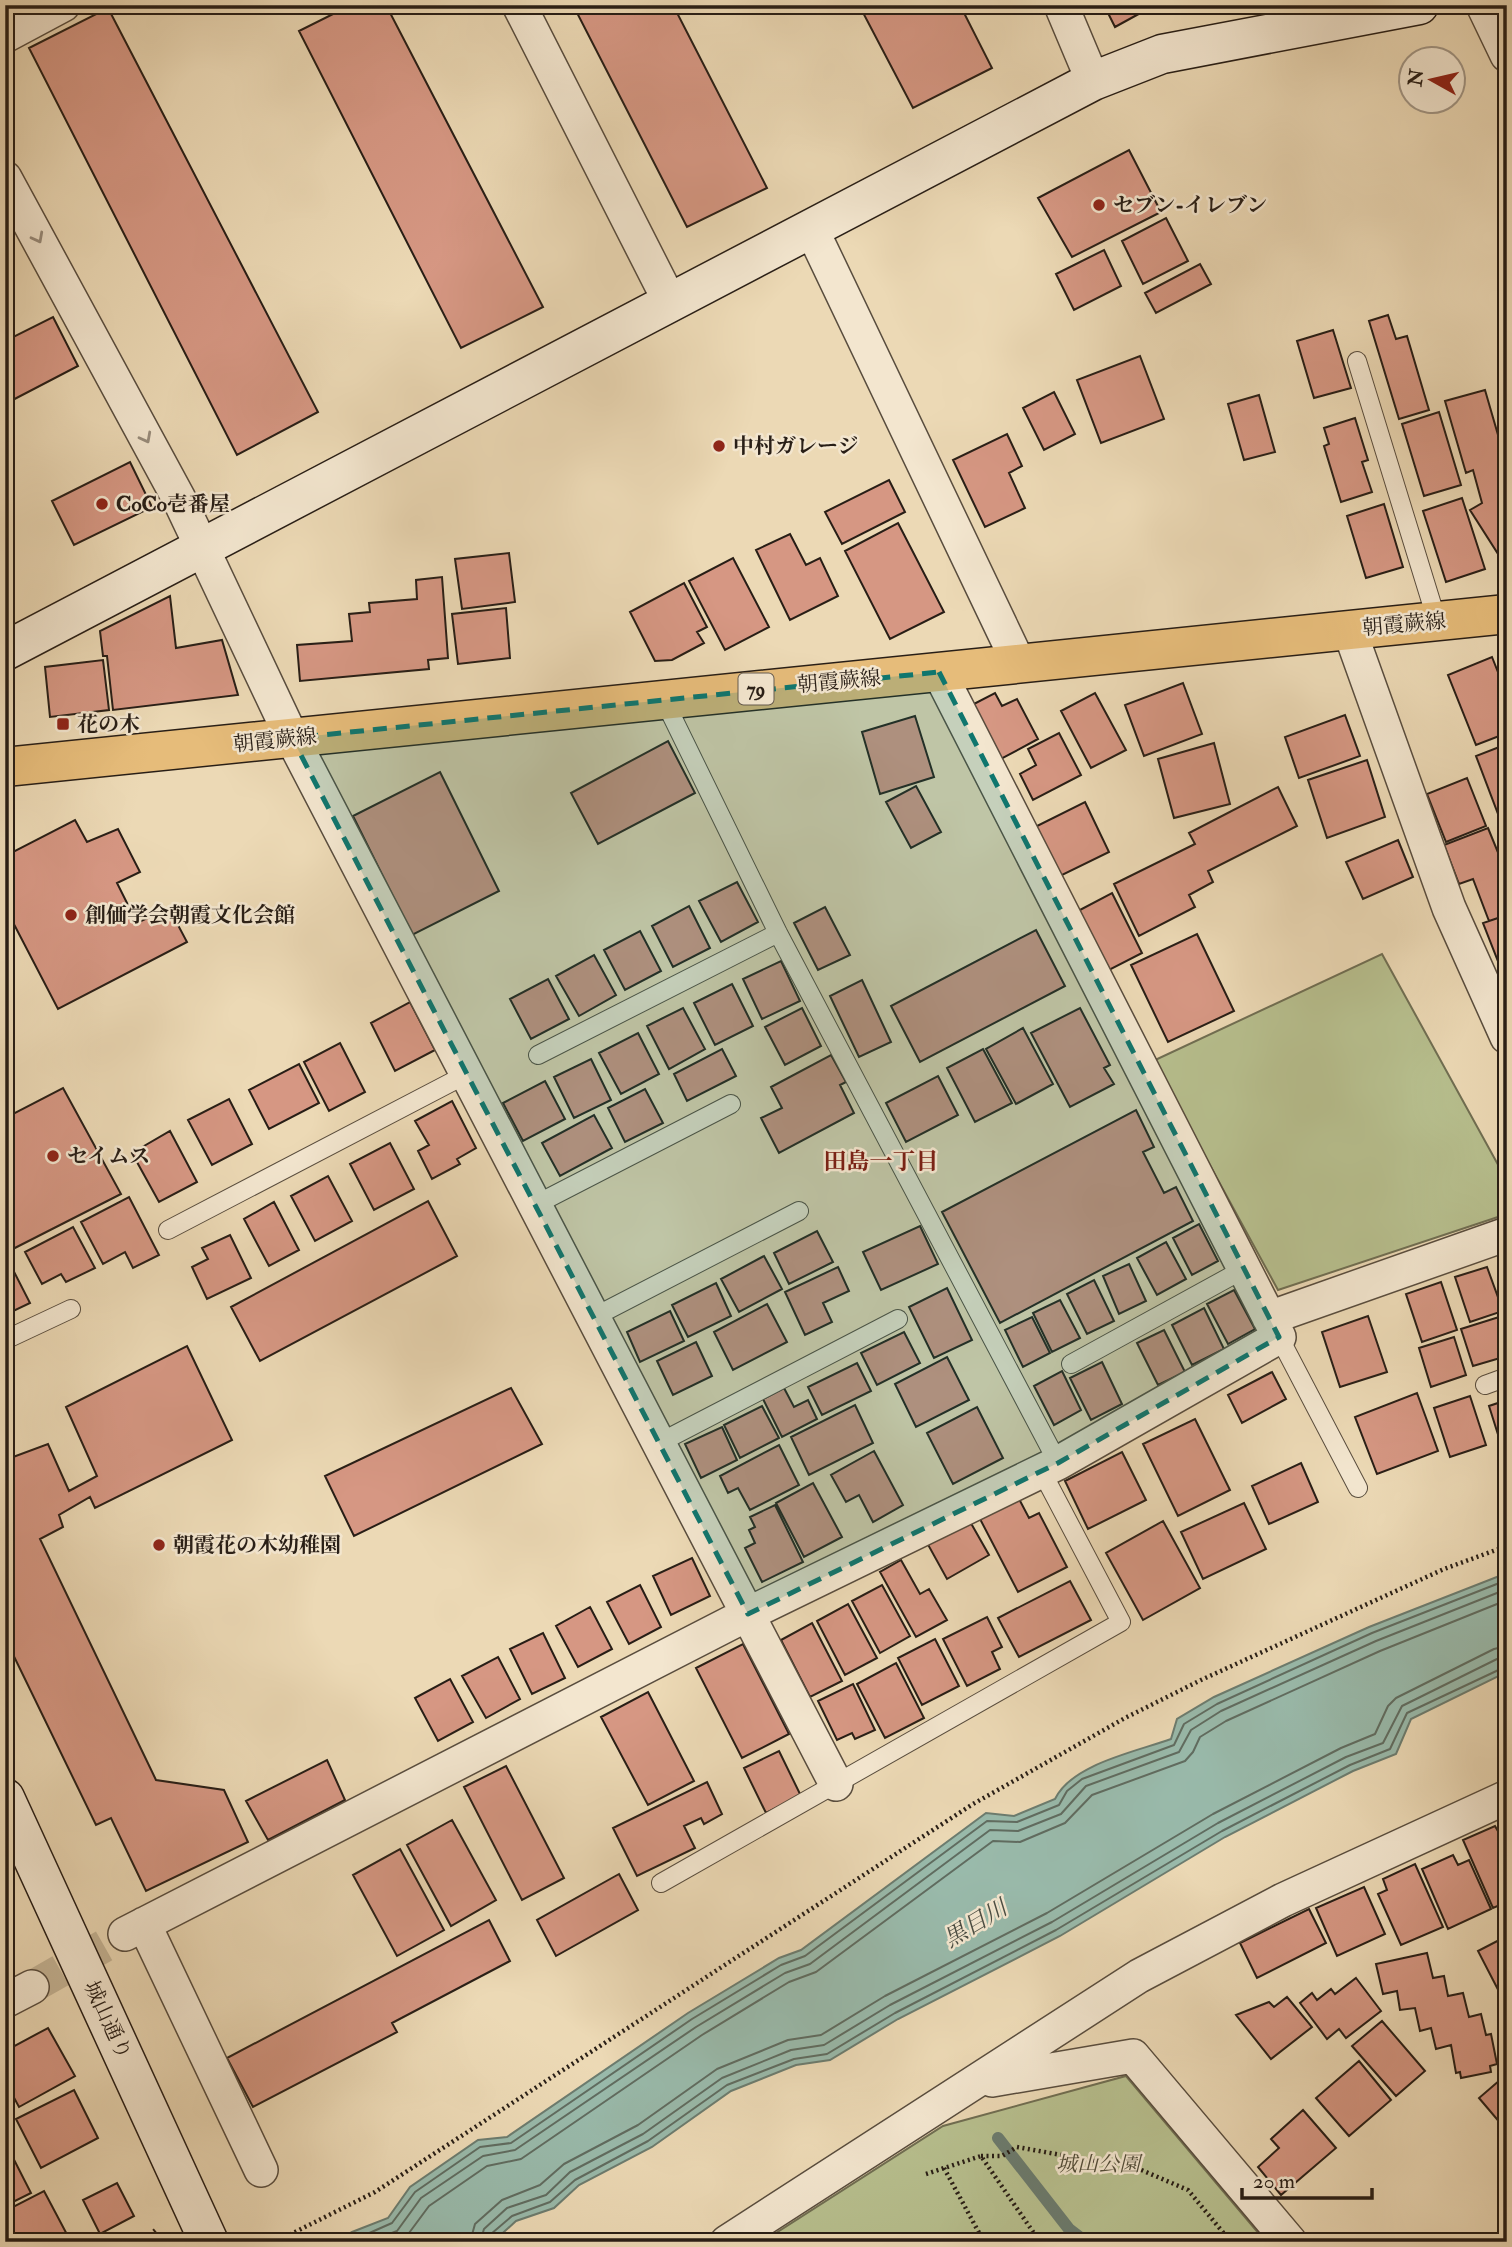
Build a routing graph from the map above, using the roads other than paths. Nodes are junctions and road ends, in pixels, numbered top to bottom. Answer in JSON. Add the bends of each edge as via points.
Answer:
{"nodes":[{"id":1,"x":63,"y":5,"type":"edge"},
{"id":2,"x":519,"y":5,"type":"edge"},
{"id":3,"x":1061,"y":5,"type":"edge"},
{"id":4,"x":1419,"y":5,"type":"edge"},
{"id":5,"x":1483,"y":5,"type":"edge"},
{"id":6,"x":5,"y":36,"type":"edge"},
{"id":7,"x":1507,"y":55,"type":"edge"},
{"id":8,"x":1093,"y":81,"type":"junction"},
{"id":9,"x":5,"y":178,"type":"edge"},
{"id":10,"x":811,"y":228,"type":"junction"},
{"id":11,"x":670,"y":302,"type":"junction"},
{"id":12,"x":1357,"y":360,"type":"dead end"},
{"id":13,"x":204,"y":547,"type":"junction"},
{"id":14,"x":1507,"y":614,"type":"edge"},
{"id":15,"x":1437,"y":621,"type":"junction"},
{"id":16,"x":1349,"y":629,"type":"junction"},
{"id":17,"x":5,"y":651,"type":"edge"},
{"id":18,"x":1019,"y":664,"type":"junction"},
{"id":19,"x":939,"y":672,"type":"junction"},
{"id":20,"x":663,"y":698,"type":"junction"},
{"id":21,"x":292,"y":738,"type":"junction"},
{"id":22,"x":5,"y":767,"type":"edge"},
{"id":23,"x":778,"y":933,"type":"junction"},
{"id":24,"x":1507,"y":1037,"type":"edge"},
{"id":25,"x":538,"y":1055,"type":"dead end"},
{"id":26,"x":467,"y":1074,"type":"junction"},
{"id":27,"x":731,"y":1104,"type":"dead end"},
{"id":28,"x":535,"y":1205,"type":"junction"},
{"id":29,"x":799,"y":1211,"type":"dead end"},
{"id":30,"x":168,"y":1230,"type":"dead end"},
{"id":31,"x":1507,"y":1234,"type":"edge"},
{"id":32,"x":1244,"y":1269,"type":"junction"},
{"id":33,"x":71,"y":1309,"type":"dead end"},
{"id":34,"x":594,"y":1318,"type":"junction"},
{"id":35,"x":898,"y":1319,"type":"dead end"},
{"id":36,"x":1274,"y":1328,"type":"junction"},
{"id":37,"x":5,"y":1340,"type":"edge"},
{"id":38,"x":1071,"y":1364,"type":"dead end"},
{"id":39,"x":1507,"y":1377,"type":"edge"},
{"id":40,"x":1485,"y":1385,"type":"dead end"},
{"id":41,"x":659,"y":1443,"type":"junction"},
{"id":42,"x":1050,"y":1468,"type":"junction"},
{"id":43,"x":1358,"y":1488,"type":"dead end"},
{"id":44,"x":748,"y":1614,"type":"junction"},
{"id":45,"x":836,"y":1784,"type":"junction"},
{"id":46,"x":1507,"y":1797,"type":"edge"},
{"id":47,"x":5,"y":1798,"type":"edge"},
{"id":48,"x":661,"y":1883,"type":"dead end"},
{"id":49,"x":979,"y":2082,"type":"junction"},
{"id":50,"x":261,"y":2170,"type":"dead end"},
{"id":51,"x":209,"y":2242,"type":"edge"},
{"id":52,"x":727,"y":2242,"type":"edge"},
{"id":53,"x":1290,"y":2242,"type":"edge"}],
"edges":[{"from":1,"to":6,"type":"street"},
{"from":2,"to":11,"type":"street"},
{"from":3,"to":8,"type":"street"},
{"from":4,"to":8,"type":"street","via":[[1163,54]]},
{"from":5,"to":7,"type":"street"},
{"from":8,"to":10,"type":"street"},
{"from":9,"to":13,"type":"street","one_way":true},
{"from":10,"to":11,"type":"street"},
{"from":10,"to":18,"type":"street"},
{"from":11,"to":13,"type":"street"},
{"from":12,"to":15,"type":"lane"},
{"from":13,"to":17,"type":"street"},
{"from":13,"to":21,"type":"street"},
{"from":14,"to":15,"type":"main road","name":"朝霞蕨線","number":"79"},
{"from":15,"to":16,"type":"main road","name":"朝霞蕨線","number":"79"},
{"from":16,"to":18,"type":"main road","name":"朝霞蕨線","number":"79"},
{"from":16,"to":24,"type":"street","via":[[1449,908]]},
{"from":18,"to":19,"type":"main road","name":"朝霞蕨線","number":"79"},
{"from":19,"to":20,"type":"main road","name":"朝霞蕨線","number":"79"},
{"from":19,"to":32,"type":"street"},
{"from":20,"to":21,"type":"main road","name":"朝霞蕨線","number":"79"},
{"from":20,"to":23,"type":"lane"},
{"from":21,"to":22,"type":"main road","name":"朝霞蕨線","number":"79"},
{"from":21,"to":26,"type":"street"},
{"from":23,"to":25,"type":"lane"},
{"from":23,"to":42,"type":"lane"},
{"from":26,"to":28,"type":"street"},
{"from":26,"to":30,"type":"lane"},
{"from":27,"to":28,"type":"lane"},
{"from":28,"to":34,"type":"street"},
{"from":29,"to":34,"type":"lane"},
{"from":31,"to":36,"type":"street"},
{"from":32,"to":36,"type":"street"},
{"from":32,"to":38,"type":"lane"},
{"from":33,"to":37,"type":"lane"},
{"from":34,"to":41,"type":"street"},
{"from":35,"to":41,"type":"lane"},
{"from":36,"to":42,"type":"street"},
{"from":36,"to":43,"type":"lane"},
{"from":39,"to":40,"type":"lane"},
{"from":41,"to":44,"type":"street"},
{"from":42,"to":44,"type":"street"},
{"from":42,"to":45,"type":"lane","via":[[1121,1622]]},
{"from":44,"to":45,"type":"street"},
{"from":44,"to":50,"type":"street","via":[[134,1929]]},
{"from":45,"to":48,"type":"lane"},
{"from":46,"to":49,"type":"street","via":[[1283,1900],[1139,1976]]},
{"from":47,"to":51,"type":"street","name":"城山通り"},
{"from":49,"to":52,"type":"street"},
{"from":49,"to":53,"type":"street","via":[[1133,2056]]}]}
